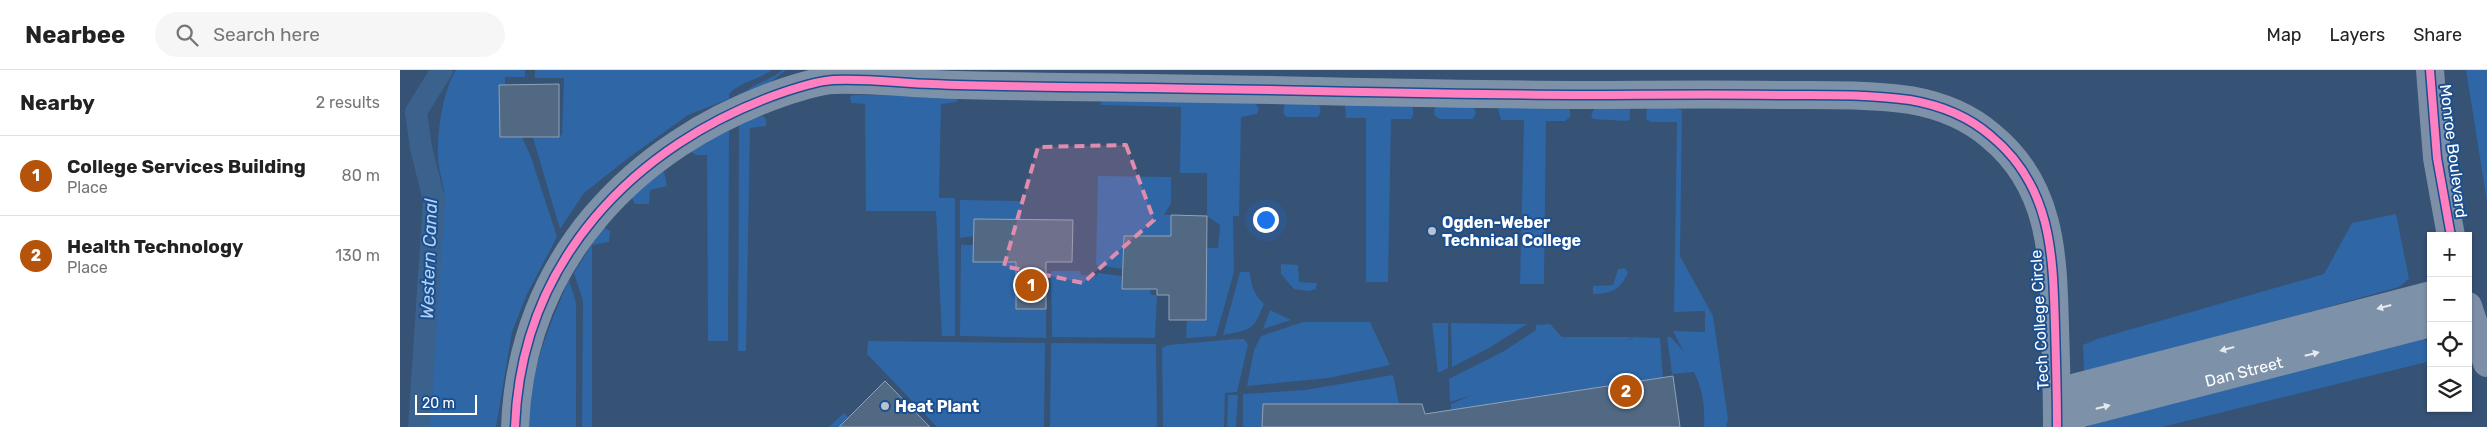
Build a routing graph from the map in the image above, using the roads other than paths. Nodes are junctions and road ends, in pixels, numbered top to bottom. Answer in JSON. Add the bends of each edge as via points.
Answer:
{"nodes":[{"id":1,"x":2430,"y":70,"type":"edge"},
{"id":2,"x":829,"y":75,"type":"edge"},
{"id":3,"x":2450,"y":232,"type":"edge"},
{"id":4,"x":2427,"y":296,"type":"edge"},
{"id":5,"x":2472,"y":319,"type":"edge"},
{"id":6,"x":2427,"y":324,"type":"edge"},
{"id":7,"x":2487,"y":363,"type":"edge"},
{"id":8,"x":2057,"y":392,"type":"junction"},
{"id":9,"x":2057,"y":425,"type":"edge"},
{"id":10,"x":514,"y":427,"type":"edge"}],
"edges":[{"from":1,"to":3,"type":"main road","name":"Monroe Boulevard","via":[[2438,158]]},
{"from":2,"to":8,"type":"street","name":"Tech College Circle","via":[[968,86],[1574,95],[1852,95],[1931,105],[1955,113],[1991,135],[2017,162],[2031,183],[2047,228],[2053,259]]},
{"from":2,"to":10,"type":"street","name":"Tech College Circle","via":[[707,126],[672,146],[639,171],[604,205],[567,256],[540,311],[522,363]]},
{"from":4,"to":8,"type":"street","name":"Dan Street","one_way":true},
{"from":5,"to":7,"type":"main road"},
{"from":9,"to":6,"type":"street","name":"Dan Street","one_way":true,"via":[[2082,413]]},
{"from":8,"to":9,"type":"street","name":"Tech College Circle"}]}
